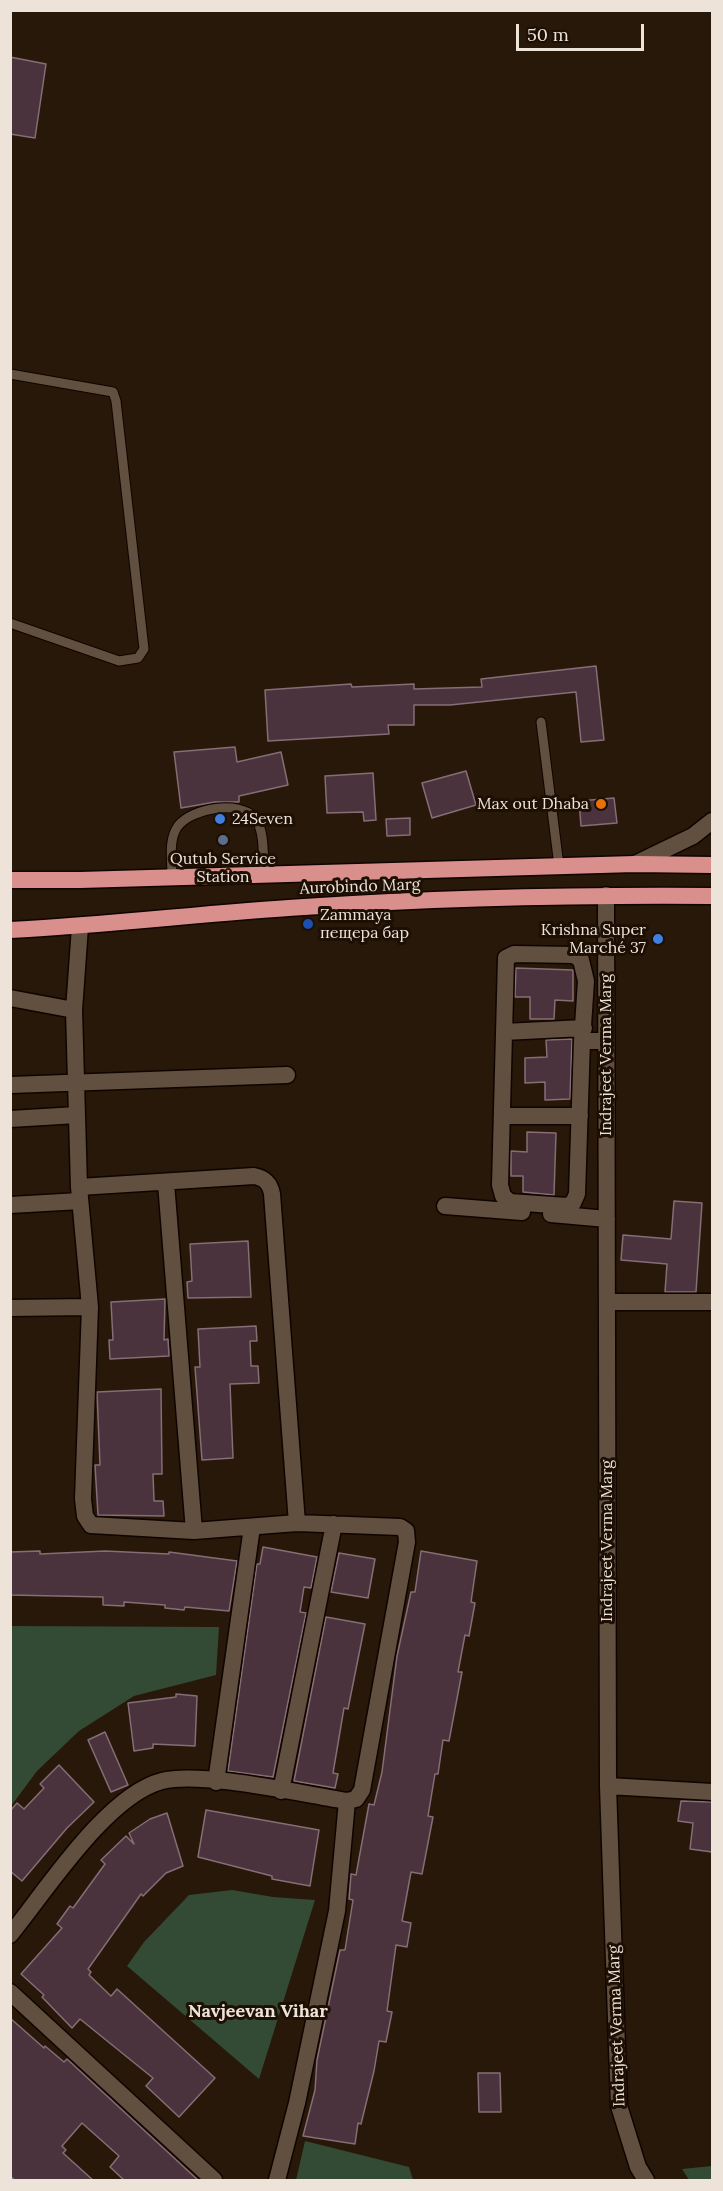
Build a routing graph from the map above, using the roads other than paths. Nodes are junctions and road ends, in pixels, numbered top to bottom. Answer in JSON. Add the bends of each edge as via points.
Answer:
{"nodes":[{"id":1,"x":10,"y":374,"type":"edge"},
{"id":2,"x":10,"y":622,"type":"edge"},
{"id":3,"x":540,"y":722,"type":"dead end"},
{"id":4,"x":712,"y":821,"type":"edge"},
{"id":5,"x":635,"y":864,"type":"junction"},
{"id":6,"x":712,"y":865,"type":"edge"},
{"id":7,"x":559,"y":866,"type":"junction"},
{"id":8,"x":264,"y":873,"type":"junction"},
{"id":9,"x":172,"y":876,"type":"junction"},
{"id":10,"x":10,"y":880,"type":"edge"},
{"id":11,"x":606,"y":895,"type":"junction"},
{"id":12,"x":712,"y":896,"type":"edge"},
{"id":13,"x":80,"y":927,"type":"junction"},
{"id":14,"x":10,"y":930,"type":"edge"},
{"id":15,"x":10,"y":998,"type":"edge"},
{"id":16,"x":74,"y":1010,"type":"junction"},
{"id":17,"x":504,"y":1032,"type":"junction"},
{"id":18,"x":583,"y":1034,"type":"junction"},
{"id":19,"x":606,"y":1041,"type":"junction"},
{"id":20,"x":287,"y":1075,"type":"dead end"},
{"id":21,"x":77,"y":1083,"type":"junction"},
{"id":22,"x":10,"y":1085,"type":"edge"},
{"id":23,"x":77,"y":1115,"type":"junction"},
{"id":24,"x":502,"y":1116,"type":"junction"},
{"id":25,"x":580,"y":1116,"type":"junction"},
{"id":26,"x":10,"y":1119,"type":"edge"},
{"id":27,"x":166,"y":1183,"type":"junction"},
{"id":28,"x":80,"y":1194,"type":"junction"},
{"id":29,"x":10,"y":1205,"type":"edge"},
{"id":30,"x":445,"y":1206,"type":"dead end"},
{"id":31,"x":607,"y":1219,"type":"junction"},
{"id":32,"x":607,"y":1302,"type":"junction"},
{"id":33,"x":712,"y":1302,"type":"edge"},
{"id":34,"x":90,"y":1307,"type":"junction"},
{"id":35,"x":10,"y":1308,"type":"edge"},
{"id":36,"x":297,"y":1523,"type":"junction"},
{"id":37,"x":334,"y":1524,"type":"junction"},
{"id":38,"x":252,"y":1527,"type":"junction"},
{"id":39,"x":194,"y":1531,"type":"junction"},
{"id":40,"x":216,"y":1782,"type":"junction"},
{"id":41,"x":608,"y":1786,"type":"junction"},
{"id":42,"x":281,"y":1791,"type":"junction"},
{"id":43,"x":712,"y":1792,"type":"edge"},
{"id":44,"x":347,"y":1801,"type":"junction"},
{"id":45,"x":10,"y":1935,"type":"edge"},
{"id":46,"x":10,"y":1992,"type":"edge"},
{"id":47,"x":214,"y":2181,"type":"edge"},
{"id":48,"x":277,"y":2181,"type":"edge"},
{"id":49,"x":646,"y":2181,"type":"edge"}],
"edges":[{"from":1,"to":2,"type":"lane","via":[[113,392],[134,538],[144,649],[138,658],[119,661]]},
{"from":3,"to":7,"type":"lane"},
{"from":4,"to":5,"type":"street","via":[[686,840]]},
{"from":5,"to":6,"type":"highway","name":"Aurobindo Marg"},
{"from":5,"to":7,"type":"highway","name":"Aurobindo Marg"},
{"from":7,"to":8,"type":"highway","name":"Aurobindo Marg"},
{"from":8,"to":9,"type":"highway","name":"Aurobindo Marg"},
{"from":8,"to":9,"type":"lane","via":[[256,819],[243,810],[213,809],[190,816],[178,826],[171,843]]},
{"from":9,"to":10,"type":"highway","name":"Aurobindo Marg"},
{"from":11,"to":12,"type":"highway","name":"Aurobindo Marg"},
{"from":11,"to":13,"type":"highway","name":"Aurobindo Marg","via":[[305,907]]},
{"from":11,"to":19,"type":"street","name":"Indrajeet Verma Marg"},
{"from":13,"to":14,"type":"highway","name":"Aurobindo Marg"},
{"from":13,"to":16,"type":"street"},
{"from":15,"to":16,"type":"street"},
{"from":16,"to":21,"type":"street"},
{"from":17,"to":18,"type":"street"},
{"from":17,"to":18,"type":"street","via":[[506,958],[514,954],[573,955],[582,960],[586,981]]},
{"from":17,"to":24,"type":"street"},
{"from":18,"to":19,"type":"street"},
{"from":18,"to":25,"type":"street"},
{"from":19,"to":31,"type":"street","name":"Indrajeet Verma Marg"},
{"from":20,"to":21,"type":"street"},
{"from":21,"to":22,"type":"street"},
{"from":21,"to":23,"type":"street"},
{"from":23,"to":26,"type":"street"},
{"from":23,"to":28,"type":"street"},
{"from":24,"to":25,"type":"street"},
{"from":24,"to":25,"type":"street","via":[[503,1196],[510,1202],[567,1206],[577,1194]]},
{"from":27,"to":28,"type":"street"},
{"from":27,"to":36,"type":"street","via":[[254,1176],[271,1188]]},
{"from":27,"to":39,"type":"street"},
{"from":28,"to":29,"type":"street"},
{"from":28,"to":34,"type":"street"},
{"from":30,"to":31,"type":"street"},
{"from":31,"to":32,"type":"street","name":"Indrajeet Verma Marg"},
{"from":32,"to":33,"type":"street"},
{"from":32,"to":41,"type":"street","name":"Indrajeet Verma Marg"},
{"from":34,"to":35,"type":"street"},
{"from":34,"to":39,"type":"street","via":[[85,1516],[91,1525]]},
{"from":36,"to":37,"type":"street"},
{"from":36,"to":38,"type":"street"},
{"from":37,"to":42,"type":"street"},
{"from":37,"to":44,"type":"street","via":[[400,1527],[407,1538],[362,1790],[356,1799]]},
{"from":38,"to":39,"type":"street"},
{"from":38,"to":40,"type":"street"},
{"from":40,"to":42,"type":"street"},
{"from":40,"to":45,"type":"street","via":[[164,1781],[130,1797],[98,1825]]},
{"from":41,"to":43,"type":"street"},
{"from":41,"to":49,"type":"street","name":"Indrajeet Verma Marg","via":[[619,2106]]},
{"from":42,"to":44,"type":"street"},
{"from":44,"to":48,"type":"street","via":[[337,1911]]},
{"from":46,"to":47,"type":"street"}]}
